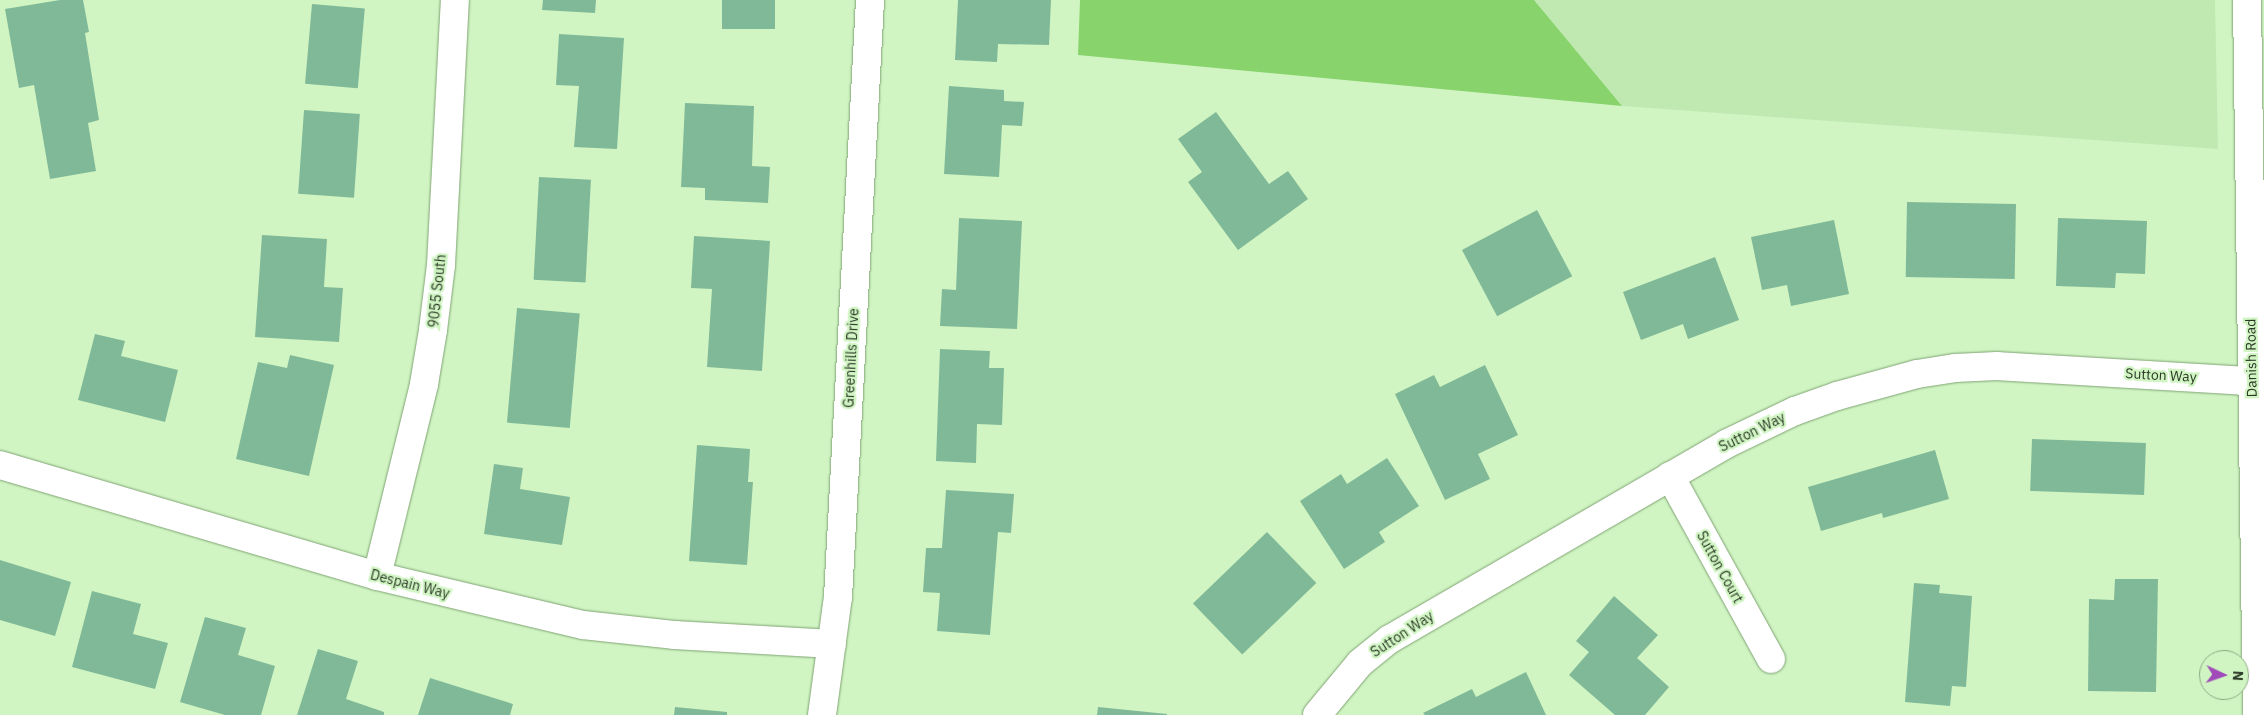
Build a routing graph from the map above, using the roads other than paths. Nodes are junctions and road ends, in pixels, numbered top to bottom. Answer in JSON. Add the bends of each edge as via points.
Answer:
{"nodes":[{"id":1,"x":455,"y":0,"type":"edge"},
{"id":2,"x":870,"y":0,"type":"edge"},
{"id":3,"x":2247,"y":0,"type":"edge"},
{"id":4,"x":2258,"y":381,"type":"edge"},
{"id":5,"x":0,"y":465,"type":"edge"},
{"id":6,"x":1670,"y":476,"type":"junction"},
{"id":7,"x":377,"y":576,"type":"junction"},
{"id":8,"x":832,"y":644,"type":"junction"},
{"id":9,"x":1771,"y":658,"type":"dead end"},
{"id":10,"x":822,"y":715,"type":"edge"},
{"id":11,"x":1317,"y":715,"type":"edge"},
{"id":12,"x":2257,"y":715,"type":"edge"}],
"edges":[{"from":1,"to":7,"type":"street","name":"9055 South","via":[[434,330]]},
{"from":2,"to":8,"type":"street","name":"Greenhills Drive","via":[[838,597]]},
{"from":3,"to":4,"type":"street","name":"Danish Road"},
{"from":4,"to":6,"type":"street","name":"Sutton Way","via":[[1997,366],[1917,374],[1795,411],[1726,444]]},
{"from":4,"to":12,"type":"street","name":"Danish Road"},
{"from":5,"to":7,"type":"street","name":"Despain Way"},
{"from":6,"to":9,"type":"street","name":"Sutton Court"},
{"from":6,"to":11,"type":"street","name":"Sutton Way","via":[[1390,639],[1360,663]]},
{"from":7,"to":8,"type":"street","name":"Despain Way","via":[[583,625],[675,635]]},
{"from":8,"to":10,"type":"street","name":"Greenhills Drive"}]}
